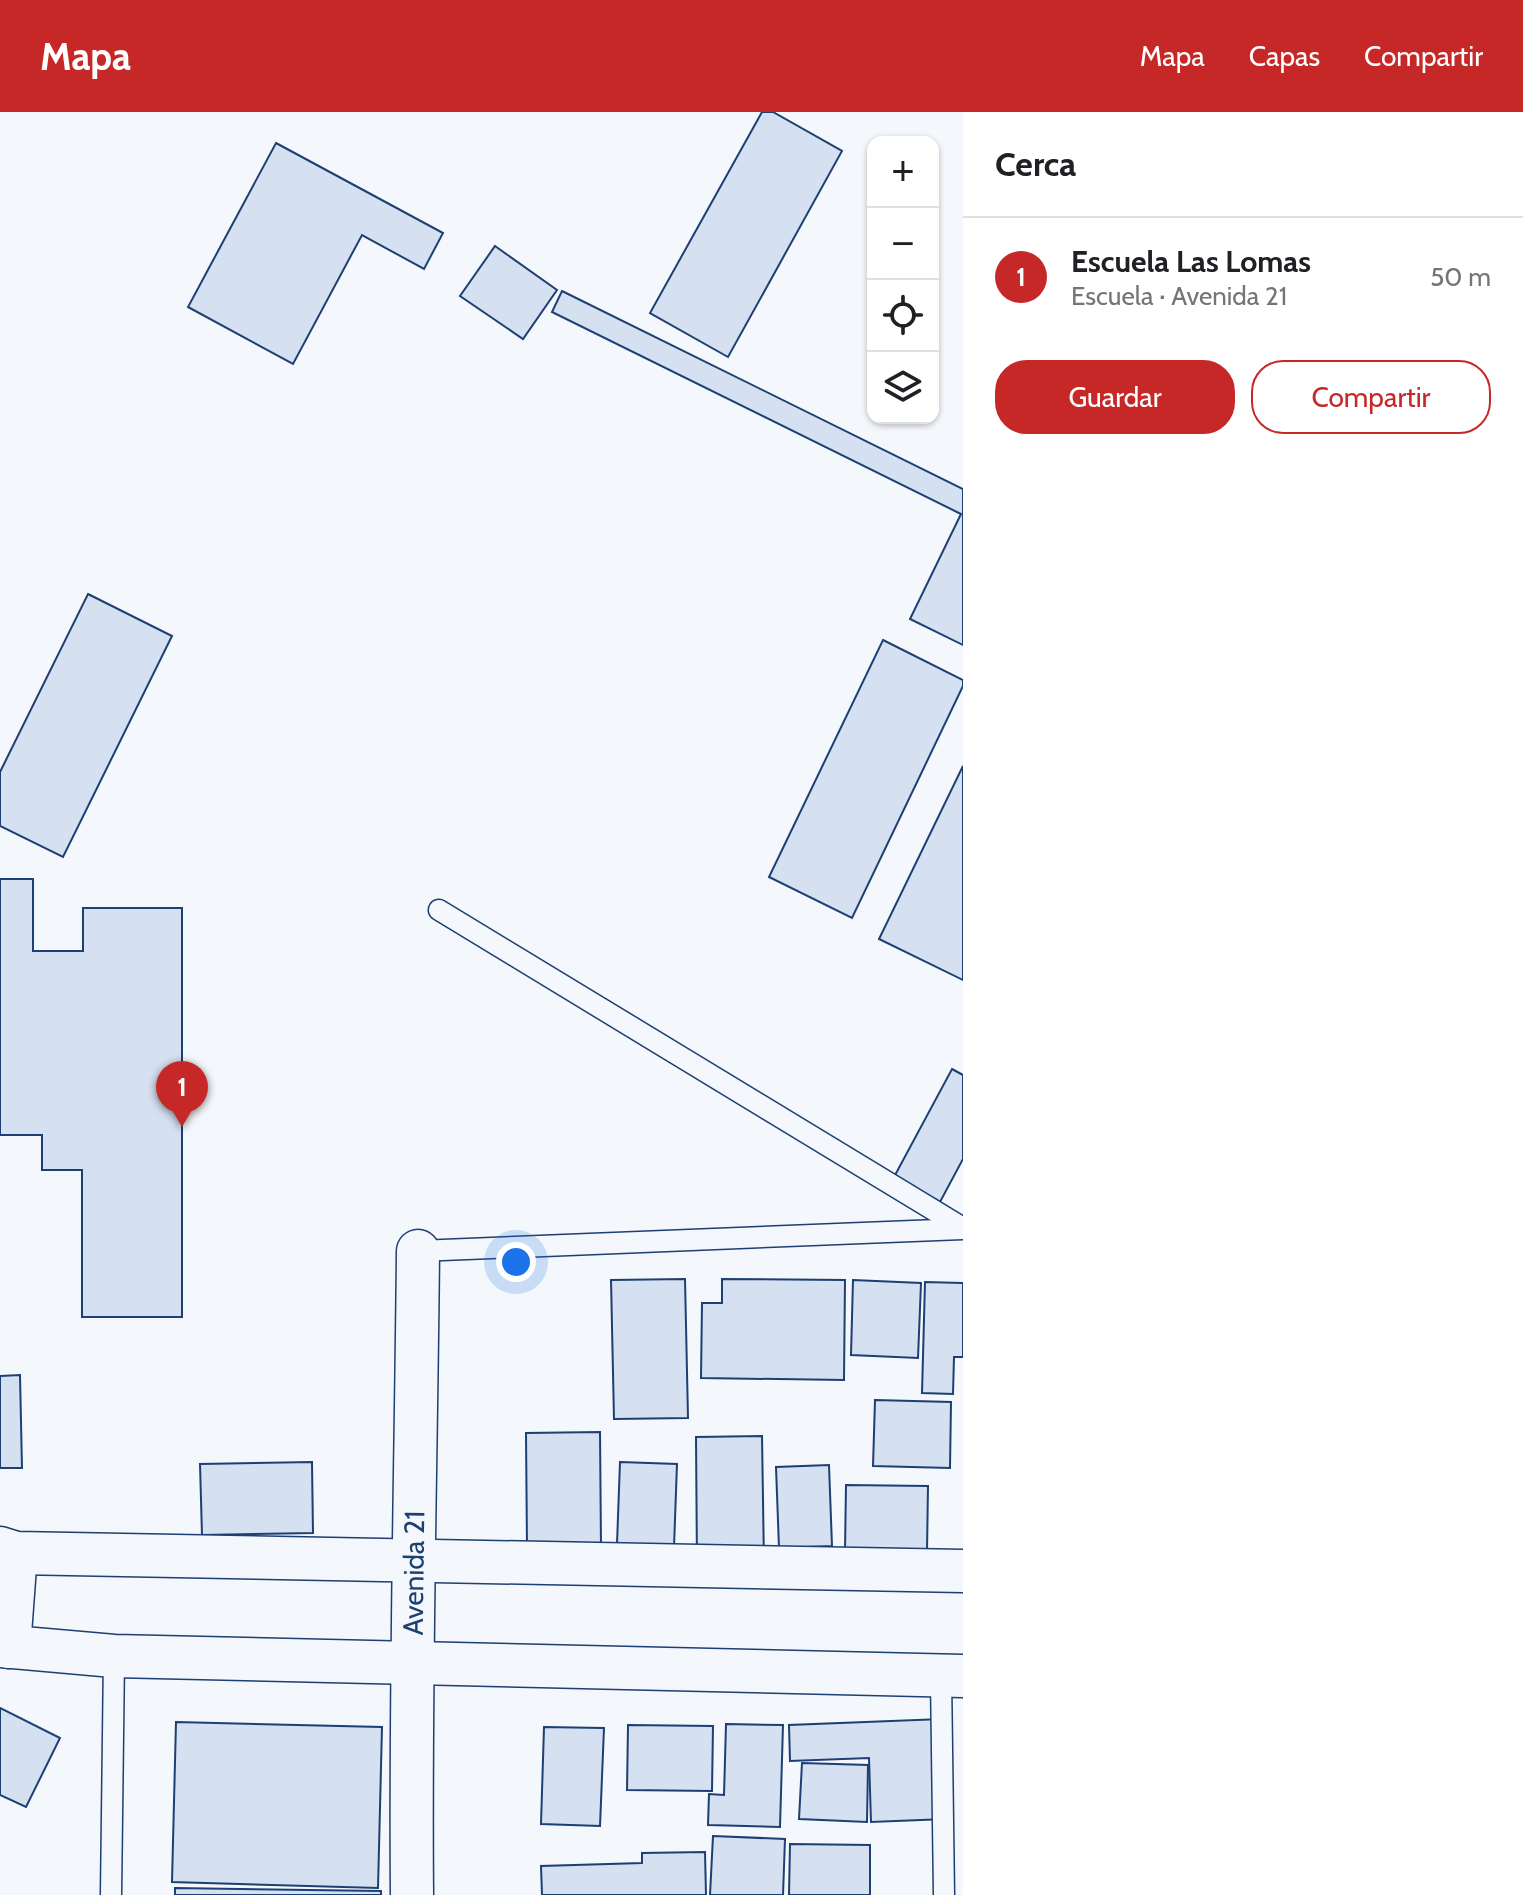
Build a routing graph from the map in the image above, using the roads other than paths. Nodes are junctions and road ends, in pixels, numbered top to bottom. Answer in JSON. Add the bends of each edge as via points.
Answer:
{"nodes":[{"id":1,"x":439,"y":910,"type":"dead end"},
{"id":2,"x":963,"y":1228,"type":"edge"},
{"id":3,"x":418,"y":1251,"type":"joint"},
{"id":4,"x":8,"y":1551,"type":"edge"},
{"id":5,"x":415,"y":1561,"type":"junction"},
{"id":6,"x":963,"y":1571,"type":"edge"},
{"id":7,"x":4,"y":1646,"type":"edge"},
{"id":8,"x":114,"y":1656,"type":"junction"},
{"id":9,"x":410,"y":1661,"type":"junction"},
{"id":10,"x":952,"y":1677,"type":"edge"},
{"id":11,"x":111,"y":1895,"type":"edge"},
{"id":12,"x":412,"y":1895,"type":"edge"},
{"id":13,"x":944,"y":1895,"type":"edge"}],
"edges":[{"from":1,"to":2,"type":"lane"},
{"from":2,"to":3,"type":"lane"},
{"from":3,"to":5,"type":"street","name":"Avenida 21"},
{"from":4,"to":5,"type":"street"},
{"from":4,"to":7,"type":"street"},
{"from":5,"to":6,"type":"street"},
{"from":5,"to":9,"type":"street","name":"Avenida 21"},
{"from":7,"to":8,"type":"street"},
{"from":8,"to":9,"type":"street"},
{"from":8,"to":11,"type":"lane"},
{"from":9,"to":10,"type":"street"},
{"from":9,"to":12,"type":"street","name":"Avenida 21"},
{"from":10,"to":13,"type":"lane"}]}
